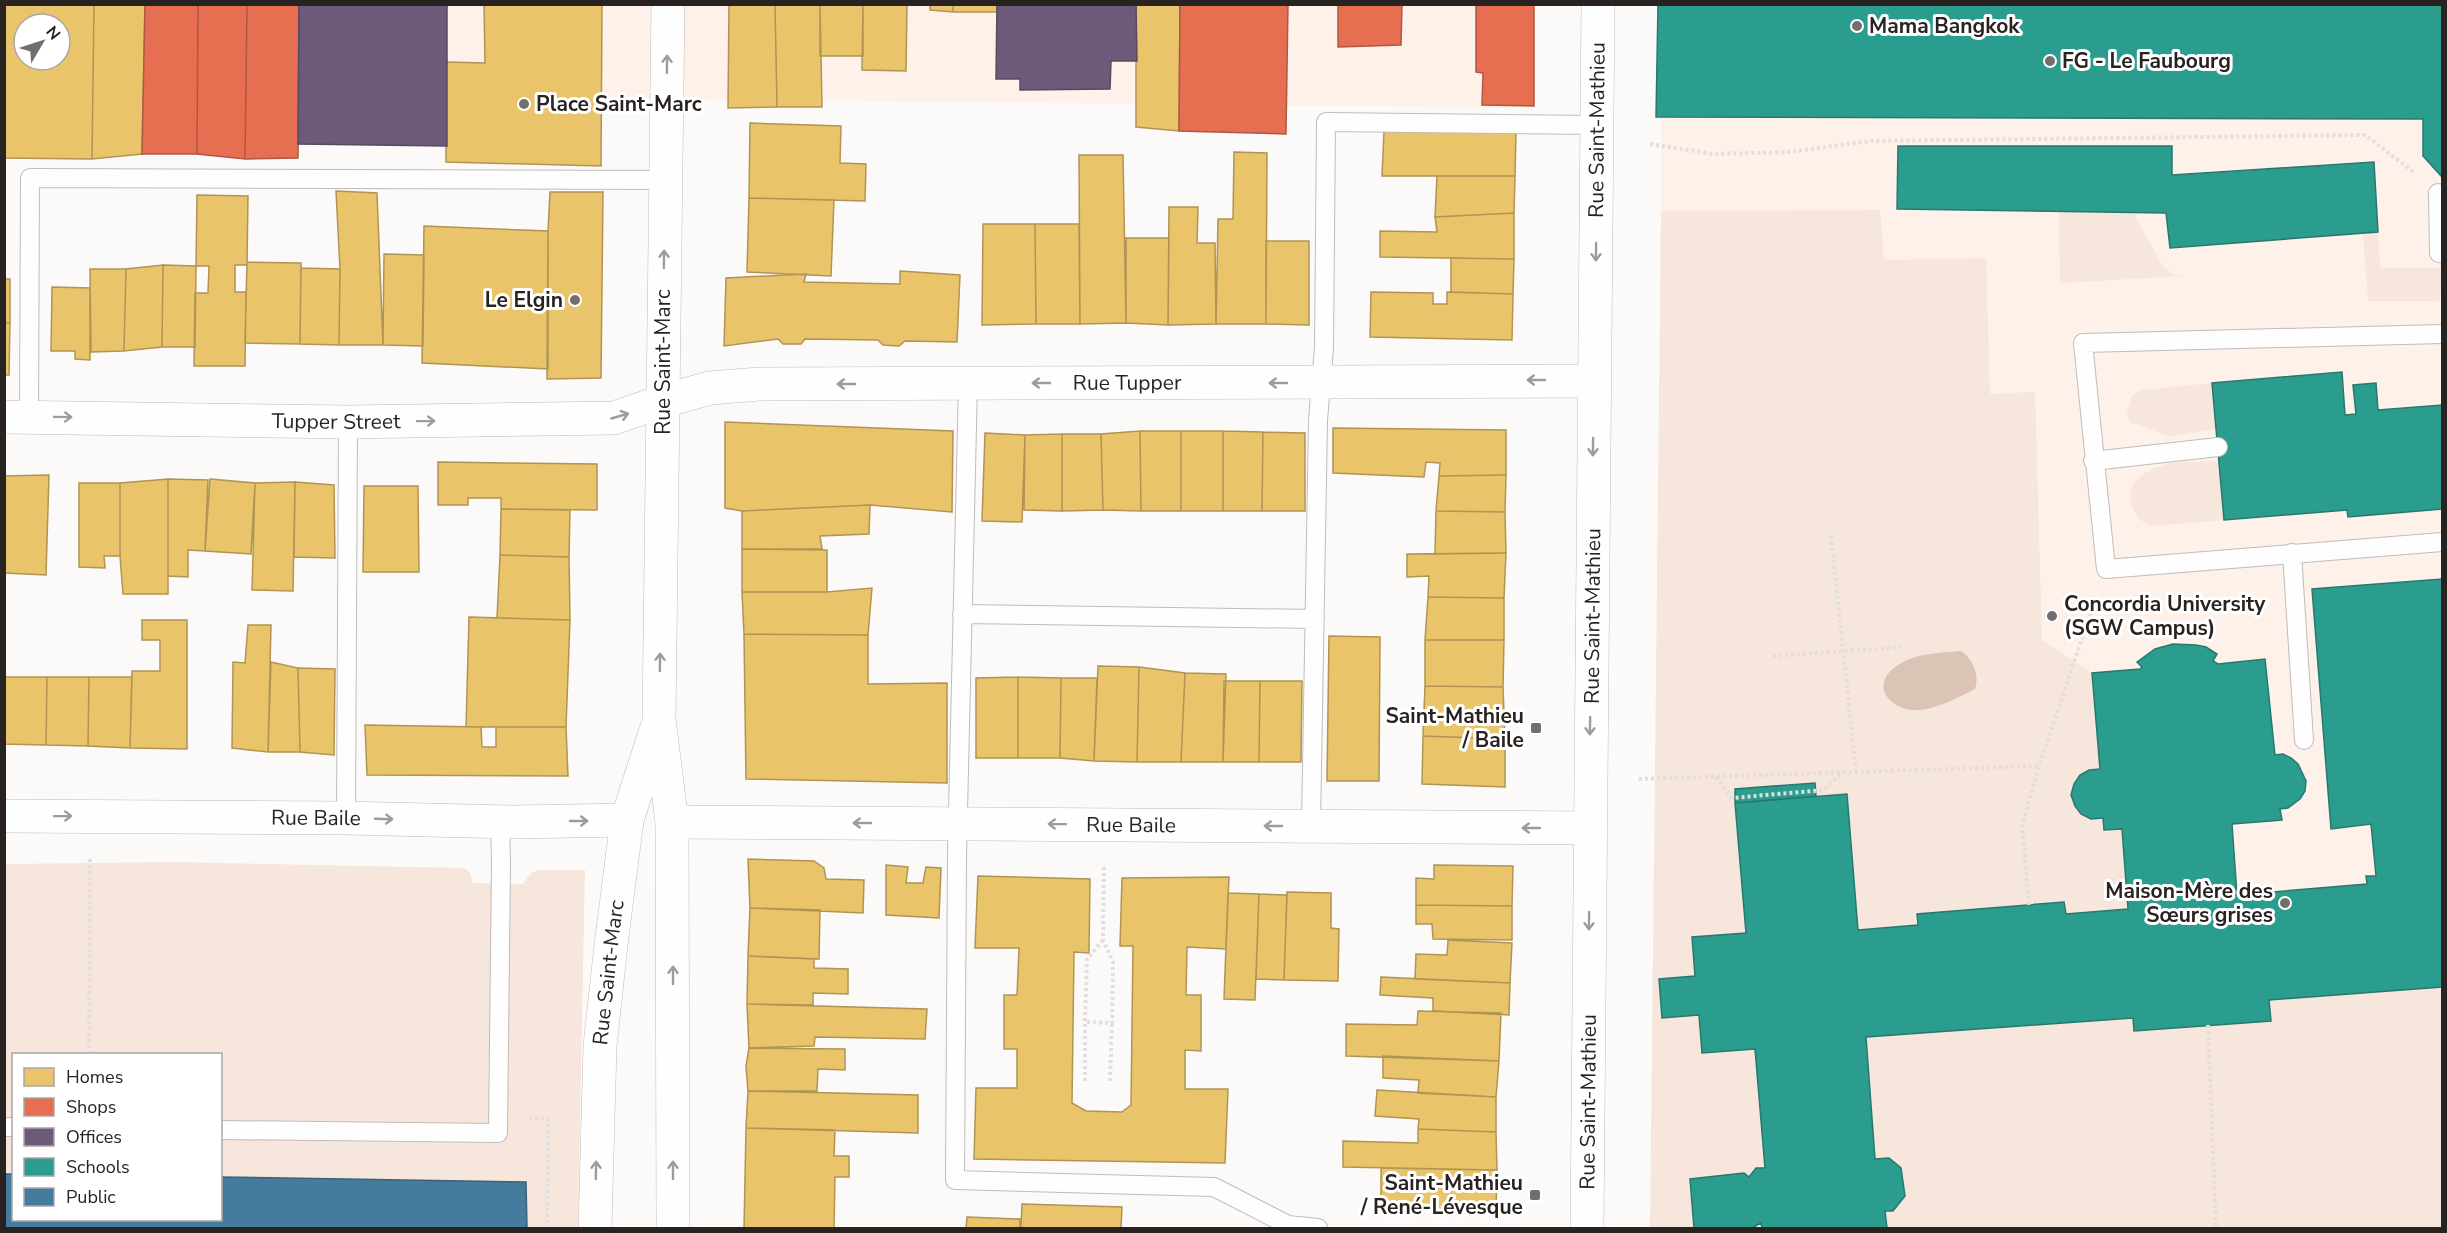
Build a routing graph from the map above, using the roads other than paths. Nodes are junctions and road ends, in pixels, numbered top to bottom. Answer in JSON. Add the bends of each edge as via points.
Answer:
{"nodes":[{"id":1,"x":668,"y":4,"type":"edge"},
{"id":2,"x":1598,"y":4,"type":"edge"},
{"id":3,"x":1597,"y":125,"type":"junction"},
{"id":4,"x":665,"y":180,"type":"junction"},
{"id":5,"x":2438,"y":193,"type":"dead end"},
{"id":6,"x":2442,"y":253,"type":"edge"},
{"id":7,"x":2442,"y":334,"type":"edge"},
{"id":8,"x":1595,"y":381,"type":"junction"},
{"id":9,"x":968,"y":383,"type":"junction"},
{"id":10,"x":1322,"y":383,"type":"junction"},
{"id":11,"x":663,"y":401,"type":"junction"},
{"id":12,"x":17,"y":417,"type":"edge"},
{"id":13,"x":348,"y":422,"type":"junction"},
{"id":14,"x":2218,"y":447,"type":"dead end"},
{"id":15,"x":2093,"y":461,"type":"junction"},
{"id":16,"x":2442,"y":542,"type":"edge"},
{"id":17,"x":2292,"y":553,"type":"junction"},
{"id":18,"x":962,"y":614,"type":"junction"},
{"id":19,"x":1315,"y":619,"type":"junction"},
{"id":20,"x":659,"y":720,"type":"junction"},
{"id":21,"x":2304,"y":740,"type":"dead end"},
{"id":22,"x":4,"y":816,"type":"edge"},
{"id":23,"x":346,"y":818,"type":"junction"},
{"id":24,"x":627,"y":820,"type":"junction"},
{"id":25,"x":500,"y":822,"type":"junction"},
{"id":26,"x":672,"y":822,"type":"junction"},
{"id":27,"x":958,"y":823,"type":"junction"},
{"id":28,"x":1311,"y":826,"type":"junction"},
{"id":29,"x":1590,"y":828,"type":"junction"},
{"id":30,"x":222,"y":1130,"type":"edge"},
{"id":31,"x":595,"y":1228,"type":"edge"},
{"id":32,"x":673,"y":1228,"type":"edge"},
{"id":33,"x":1318,"y":1228,"type":"edge"},
{"id":34,"x":1587,"y":1228,"type":"edge"}],
"edges":[{"from":4,"to":1,"type":"street","name":"Rue Saint-Marc","one_way":true},
{"from":2,"to":3,"type":"street","name":"Rue Saint-Mathieu"},
{"from":3,"to":8,"type":"street","name":"Rue Saint-Mathieu","one_way":true},
{"from":3,"to":10,"type":"lane","via":[[1326,122]]},
{"from":11,"to":4,"type":"street","name":"Rue Saint-Marc","one_way":true},
{"from":4,"to":12,"type":"lane","via":[[30,178]]},
{"from":5,"to":6,"type":"lane"},
{"from":7,"to":15,"type":"lane","via":[[2083,343]]},
{"from":8,"to":10,"type":"street","name":"Rue Tupper","one_way":true},
{"from":8,"to":29,"type":"street","name":"Rue Saint-Mathieu","one_way":true},
{"from":10,"to":9,"type":"street","name":"Rue Tupper","one_way":true},
{"from":9,"to":11,"type":"street","name":"Rue Tupper","one_way":true,"via":[[723,385]]},
{"from":9,"to":18,"type":"lane"},
{"from":10,"to":19,"type":"lane"},
{"from":13,"to":11,"type":"street","name":"Tupper Street","one_way":true,"via":[[614,418]]},
{"from":20,"to":11,"type":"street","name":"Rue Saint-Marc","one_way":true},
{"from":12,"to":13,"type":"street","name":"Tupper Street","one_way":true},
{"from":13,"to":23,"type":"lane"},
{"from":14,"to":15,"type":"lane"},
{"from":15,"to":17,"type":"lane","via":[[2106,569]]},
{"from":16,"to":17,"type":"lane"},
{"from":17,"to":21,"type":"lane"},
{"from":18,"to":19,"type":"lane"},
{"from":18,"to":27,"type":"lane"},
{"from":19,"to":28,"type":"lane"},
{"from":20,"to":24,"type":"street","name":"Rue Saint-Marc"},
{"from":20,"to":26,"type":"street","name":"Rue Saint-Marc"},
{"from":22,"to":23,"type":"street","name":"Rue Baile","one_way":true},
{"from":23,"to":25,"type":"street","name":"Rue Baile","one_way":true},
{"from":25,"to":24,"type":"street","name":"Rue Baile","one_way":true},
{"from":31,"to":24,"type":"street","name":"Rue Saint-Marc","one_way":true,"via":[[600,1046]]},
{"from":25,"to":30,"type":"lane","via":[[498,1133]]},
{"from":27,"to":26,"type":"street","name":"Rue Baile","one_way":true},
{"from":32,"to":26,"type":"street","name":"Rue Saint-Marc","one_way":true},
{"from":28,"to":27,"type":"street","name":"Rue Baile","one_way":true},
{"from":27,"to":33,"type":"lane","via":[[955,1180],[1214,1187],[1282,1223]]},
{"from":29,"to":28,"type":"street","name":"Rue Baile","one_way":true},
{"from":29,"to":34,"type":"street","name":"Rue Saint-Mathieu","one_way":true}]}
